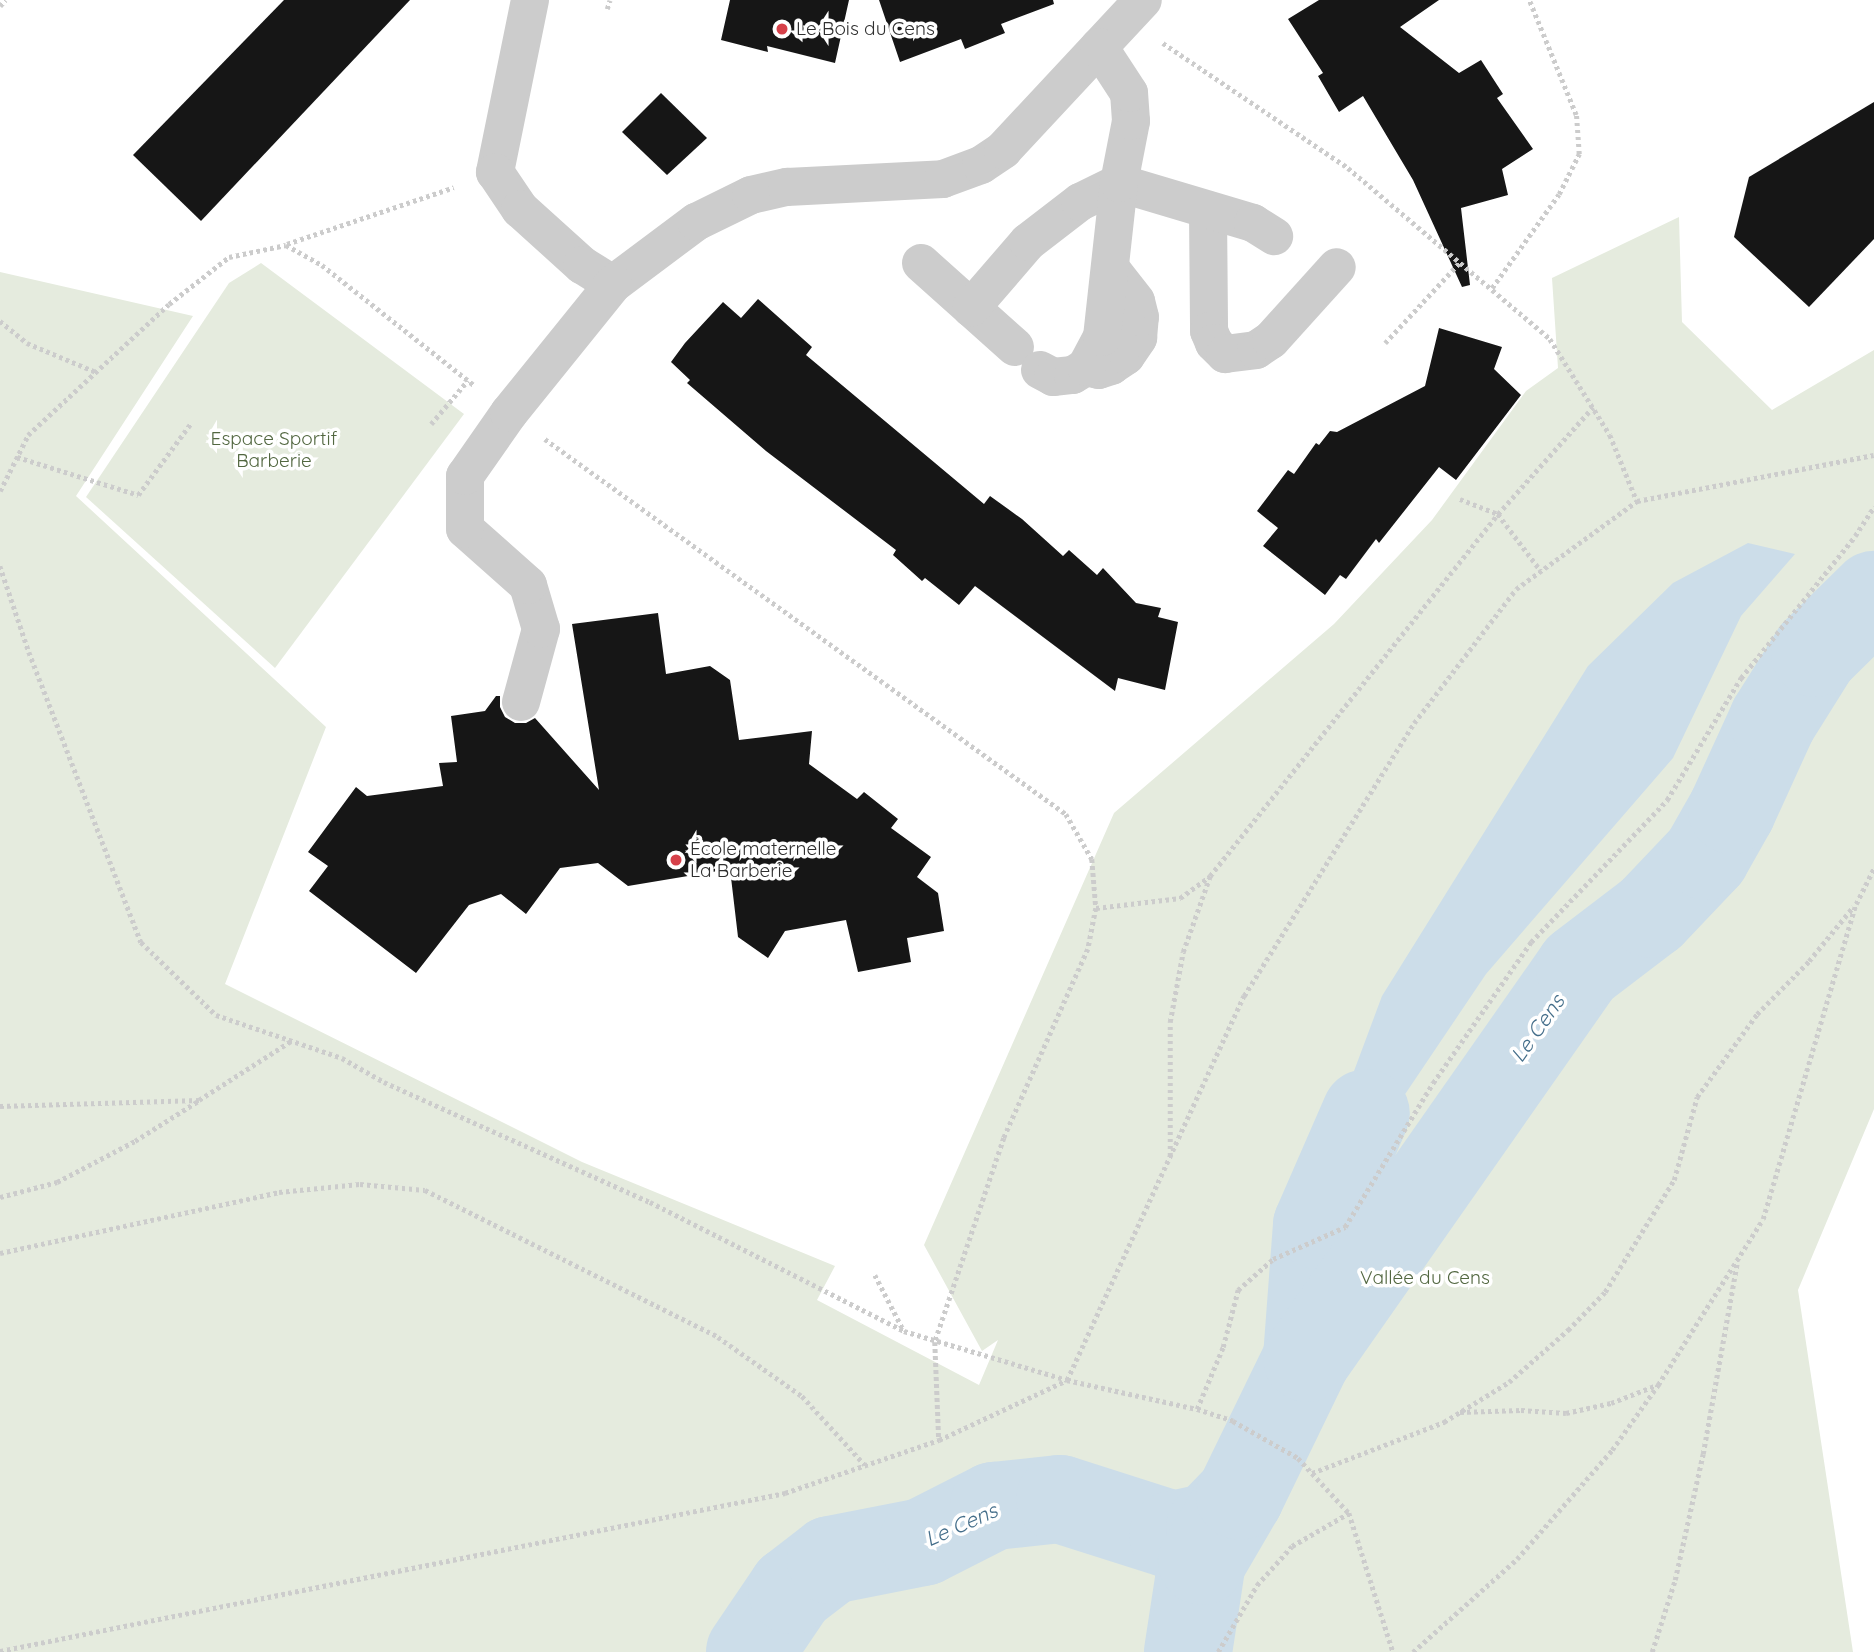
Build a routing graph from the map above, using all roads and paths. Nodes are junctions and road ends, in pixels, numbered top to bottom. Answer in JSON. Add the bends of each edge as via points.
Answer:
{"nodes":[{"id":1,"x":5,"y":0,"type":"edge"},
{"id":2,"x":530,"y":0,"type":"edge"},
{"id":3,"x":610,"y":0,"type":"edge"},
{"id":4,"x":1143,"y":0,"type":"edge"},
{"id":5,"x":1529,"y":0,"type":"edge"},
{"id":6,"x":0,"y":6,"type":"edge"},
{"id":7,"x":607,"y":9,"type":"dead end"},
{"id":8,"x":1157,"y":39,"type":"dead end"},
{"id":9,"x":1099,"y":47,"type":"junction"},
{"id":10,"x":495,"y":172,"type":"junction"},
{"id":11,"x":1119,"y":183,"type":"junction"},
{"id":12,"x":1208,"y":209,"type":"junction"},
{"id":13,"x":1274,"y":236,"type":"dead end"},
{"id":14,"x":286,"y":245,"type":"junction"},
{"id":15,"x":920,"y":263,"type":"dead end"},
{"id":16,"x":1459,"y":263,"type":"junction"},
{"id":17,"x":1337,"y":267,"type":"dead end"},
{"id":18,"x":613,"y":284,"type":"junction"},
{"id":19,"x":1492,"y":288,"type":"junction"},
{"id":20,"x":971,"y":308,"type":"junction"},
{"id":21,"x":0,"y":321,"type":"edge"},
{"id":22,"x":1385,"y":343,"type":"dead end"},
{"id":23,"x":96,"y":372,"type":"junction"},
{"id":24,"x":468,"y":380,"type":"junction"},
{"id":25,"x":1593,"y":407,"type":"junction"},
{"id":26,"x":509,"y":413,"type":"junction"},
{"id":27,"x":191,"y":423,"type":"dead end"},
{"id":28,"x":431,"y":424,"type":"dead end"},
{"id":29,"x":1874,"y":455,"type":"edge"},
{"id":30,"x":17,"y":457,"type":"junction"},
{"id":31,"x":0,"y":491,"type":"edge"},
{"id":32,"x":1460,"y":499,"type":"dead end"},
{"id":33,"x":1637,"y":501,"type":"junction"},
{"id":34,"x":1874,"y":507,"type":"edge"},
{"id":35,"x":1498,"y":514,"type":"junction"},
{"id":36,"x":0,"y":566,"type":"edge"},
{"id":37,"x":1541,"y":571,"type":"junction"},
{"id":38,"x":521,"y":702,"type":"dead end"},
{"id":39,"x":1874,"y":868,"type":"edge"},
{"id":40,"x":1210,"y":876,"type":"junction"},
{"id":41,"x":1856,"y":904,"type":"junction"},
{"id":42,"x":1096,"y":908,"type":"junction"},
{"id":43,"x":291,"y":1041,"type":"junction"},
{"id":44,"x":199,"y":1100,"type":"junction"},
{"id":45,"x":0,"y":1106,"type":"edge"},
{"id":46,"x":1170,"y":1159,"type":"junction"},
{"id":47,"x":0,"y":1197,"type":"edge"},
{"id":48,"x":0,"y":1253,"type":"edge"},
{"id":49,"x":1738,"y":1259,"type":"junction"},
{"id":50,"x":875,"y":1275,"type":"dead end"},
{"id":51,"x":904,"y":1331,"type":"junction"},
{"id":52,"x":935,"y":1342,"type":"junction"},
{"id":53,"x":1067,"y":1380,"type":"junction"},
{"id":54,"x":1658,"y":1385,"type":"junction"},
{"id":55,"x":1197,"y":1409,"type":"junction"},
{"id":56,"x":1460,"y":1412,"type":"junction"},
{"id":57,"x":939,"y":1440,"type":"junction"},
{"id":58,"x":865,"y":1465,"type":"junction"},
{"id":59,"x":1312,"y":1473,"type":"junction"},
{"id":60,"x":1349,"y":1513,"type":"junction"},
{"id":61,"x":0,"y":1651,"type":"edge"},
{"id":62,"x":1392,"y":1651,"type":"edge"},
{"id":63,"x":1217,"y":1652,"type":"edge"},
{"id":64,"x":1413,"y":1652,"type":"edge"},
{"id":65,"x":1652,"y":1652,"type":"edge"}],
"edges":[{"from":1,"to":6,"type":"path"},
{"from":2,"to":10,"type":"street"},
{"from":3,"to":7,"type":"path"},
{"from":4,"to":9,"type":"street"},
{"from":5,"to":19,"type":"path","via":[[1576,115],[1579,154],[1559,194]]},
{"from":8,"to":16,"type":"path","via":[[1348,168]]},
{"from":9,"to":11,"type":"street","via":[[1129,93],[1131,121]]},
{"from":9,"to":18,"type":"street","via":[[1003,150],[962,175],[919,182],[788,187],[751,195],[695,222]]},
{"from":10,"to":14,"type":"path"},
{"from":10,"to":18,"type":"street","via":[[520,209],[582,265]]},
{"from":11,"to":12,"type":"street"},
{"from":11,"to":20,"type":"street","via":[[1080,202],[1044,228]]},
{"from":11,"to":20,"type":"street","via":[[1102,337],[1086,367],[1064,378],[1028,359]]},
{"from":12,"to":13,"type":"street","via":[[1253,223]]},
{"from":12,"to":17,"type":"street","via":[[1209,331],[1224,354],[1256,350],[1271,340]]},
{"from":14,"to":23,"type":"path","via":[[229,257],[169,304]]},
{"from":14,"to":24,"type":"path","via":[[322,265]]},
{"from":15,"to":20,"type":"street"},
{"from":16,"to":19,"type":"path"},
{"from":16,"to":22,"type":"path"},
{"from":18,"to":26,"type":"street"},
{"from":19,"to":25,"type":"path","via":[[1550,339]]},
{"from":21,"to":23,"type":"path","via":[[27,343]]},
{"from":23,"to":30,"type":"path","via":[[28,435]]},
{"from":24,"to":26,"type":"path"},
{"from":24,"to":28,"type":"path"},
{"from":25,"to":33,"type":"path"},
{"from":25,"to":35,"type":"path"},
{"from":26,"to":38,"type":"street","via":[[465,476],[465,529],[528,585],[541,629]]},
{"from":26,"to":42,"type":"path","via":[[1066,814],[1092,859]]},
{"from":27,"to":30,"type":"path","via":[[138,495]]},
{"from":29,"to":33,"type":"path"},
{"from":30,"to":31,"type":"path"},
{"from":32,"to":35,"type":"path"},
{"from":33,"to":37,"type":"path"},
{"from":34,"to":55,"type":"path","via":[[1741,678],[1667,800],[1531,942],[1433,1083],[1345,1227],[1273,1259],[1238,1290],[1223,1347]]},
{"from":35,"to":37,"type":"path"},
{"from":35,"to":40,"type":"path"},
{"from":36,"to":43,"type":"path","via":[[141,942],[216,1015]]},
{"from":37,"to":46,"type":"path","via":[[1516,589],[1407,734],[1244,996]]},
{"from":39,"to":41,"type":"path"},
{"from":40,"to":42,"type":"path","via":[[1181,898]]},
{"from":40,"to":46,"type":"path","via":[[1184,952],[1170,1022]]},
{"from":41,"to":49,"type":"path","via":[[1763,1219]]},
{"from":41,"to":56,"type":"path","via":[[1757,1014],[1697,1097],[1674,1180],[1605,1292],[1509,1382]]},
{"from":42,"to":52,"type":"path","via":[[1088,949],[1004,1138]]},
{"from":43,"to":44,"type":"path"},
{"from":43,"to":51,"type":"path","via":[[342,1058],[384,1082],[650,1202]]},
{"from":44,"to":45,"type":"path"},
{"from":44,"to":47,"type":"path","via":[[135,1141],[57,1182]]},
{"from":46,"to":53,"type":"path"},
{"from":48,"to":58,"type":"path","via":[[279,1192],[360,1184],[425,1190],[718,1337],[802,1396]]},
{"from":49,"to":54,"type":"path"},
{"from":49,"to":65,"type":"path","via":[[1703,1454],[1675,1580]]},
{"from":50,"to":51,"type":"path"},
{"from":51,"to":52,"type":"path"},
{"from":52,"to":53,"type":"path"},
{"from":52,"to":57,"type":"path"},
{"from":53,"to":55,"type":"path"},
{"from":53,"to":57,"type":"path"},
{"from":54,"to":56,"type":"path","via":[[1611,1403],[1566,1413]]},
{"from":54,"to":64,"type":"path","via":[[1612,1450],[1517,1559]]},
{"from":55,"to":59,"type":"path","via":[[1234,1421],[1298,1458]]},
{"from":56,"to":59,"type":"path"},
{"from":57,"to":58,"type":"path"},
{"from":58,"to":61,"type":"path","via":[[785,1493]]},
{"from":59,"to":60,"type":"path"},
{"from":60,"to":62,"type":"path"},
{"from":60,"to":63,"type":"path","via":[[1292,1546],[1257,1585]]}]}
